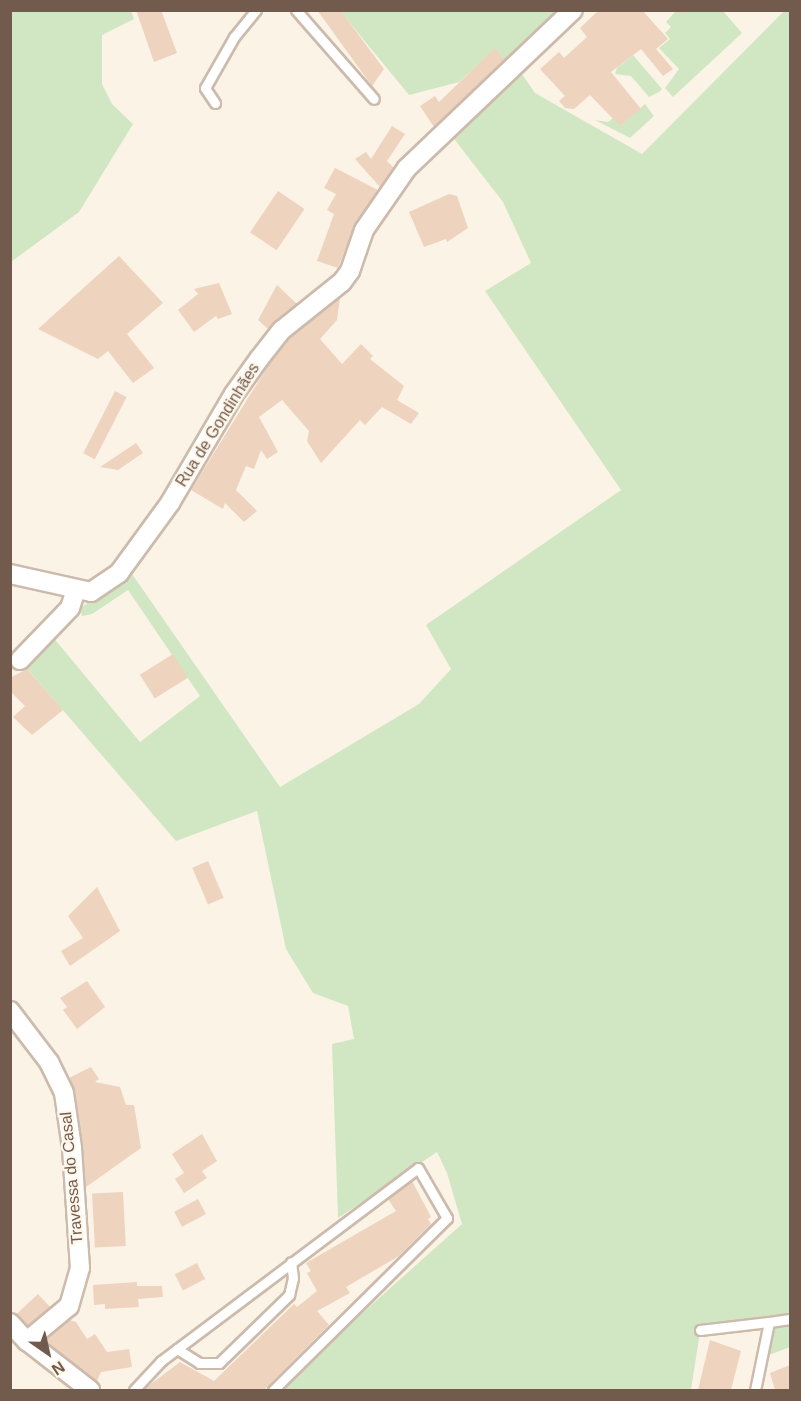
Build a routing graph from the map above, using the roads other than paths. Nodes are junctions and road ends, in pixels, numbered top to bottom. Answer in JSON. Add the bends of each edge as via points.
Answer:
{"nodes":[{"id":1,"x":256,"y":10,"type":"edge"},
{"id":2,"x":296,"y":10,"type":"edge"},
{"id":3,"x":573,"y":10,"type":"edge"},
{"id":4,"x":374,"y":99,"type":"dead end"},
{"id":5,"x":215,"y":103,"type":"dead end"},
{"id":6,"x":10,"y":574,"type":"edge"},
{"id":7,"x":76,"y":590,"type":"junction"},
{"id":8,"x":20,"y":660,"type":"dead end"},
{"id":9,"x":10,"y":1011,"type":"edge"},
{"id":10,"x":291,"y":1262,"type":"junction"},
{"id":11,"x":790,"y":1319,"type":"edge"},
{"id":12,"x":769,"y":1322,"type":"junction"},
{"id":13,"x":10,"y":1323,"type":"edge"},
{"id":14,"x":700,"y":1330,"type":"dead end"},
{"id":15,"x":27,"y":1341,"type":"junction"},
{"id":16,"x":177,"y":1349,"type":"junction"},
{"id":17,"x":90,"y":1390,"type":"edge"},
{"id":18,"x":134,"y":1390,"type":"edge"},
{"id":19,"x":273,"y":1390,"type":"edge"},
{"id":20,"x":755,"y":1390,"type":"edge"}],
"edges":[{"from":1,"to":5,"type":"lane","via":[[234,37],[205,88]]},
{"from":2,"to":4,"type":"lane"},
{"from":3,"to":7,"type":"street","name":"Rua de Gondinhães","via":[[407,168],[364,230],[350,271],[342,282],[282,330],[259,358],[130,560],[106,585],[91,592]]},
{"from":6,"to":7,"type":"street","name":"Rua de Gondinhães"},
{"from":7,"to":8,"type":"street","via":[[60,621]]},
{"from":9,"to":15,"type":"street","name":"Travessa do Casal","via":[[43,1052],[64,1093],[80,1268],[69,1306]]},
{"from":10,"to":16,"type":"lane"},
{"from":10,"to":16,"type":"lane","via":[[289,1295],[219,1363],[199,1363]]},
{"from":10,"to":19,"type":"lane","via":[[418,1168],[447,1218]]},
{"from":11,"to":12,"type":"lane"},
{"from":12,"to":14,"type":"lane"},
{"from":12,"to":20,"type":"lane"},
{"from":13,"to":15,"type":"street"},
{"from":15,"to":17,"type":"street"},
{"from":16,"to":18,"type":"lane"}]}
